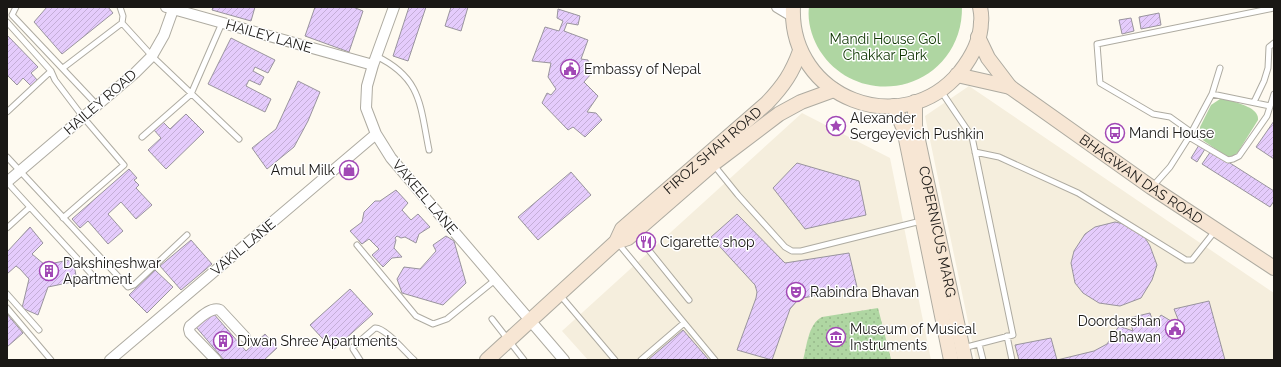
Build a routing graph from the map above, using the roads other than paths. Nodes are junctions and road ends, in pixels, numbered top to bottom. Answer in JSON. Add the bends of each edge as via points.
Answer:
{"nodes":[{"id":1,"x":16,"y":7,"type":"edge"},
{"id":2,"x":120,"y":7,"type":"edge"},
{"id":3,"x":394,"y":7,"type":"edge"},
{"id":4,"x":777,"y":7,"type":"edge"},
{"id":5,"x":980,"y":7,"type":"edge"},
{"id":6,"x":171,"y":8,"type":"edge"},
{"id":7,"x":1274,"y":8,"type":"edge"},
{"id":8,"x":793,"y":11,"type":"edge"},
{"id":9,"x":1274,"y":12,"type":"edge"},
{"id":10,"x":7,"y":22,"type":"edge"},
{"id":11,"x":122,"y":23,"type":"junction"},
{"id":12,"x":222,"y":23,"type":"junction"},
{"id":13,"x":978,"y":37,"type":"junction"},
{"id":14,"x":1274,"y":43,"type":"edge"},
{"id":15,"x":800,"y":51,"type":"junction"},
{"id":16,"x":152,"y":56,"type":"junction"},
{"id":17,"x":374,"y":61,"type":"junction"},
{"id":18,"x":63,"y":68,"type":"junction"},
{"id":19,"x":1220,"y":68,"type":"dead end"},
{"id":20,"x":51,"y":71,"type":"junction"},
{"id":21,"x":957,"y":75,"type":"junction"},
{"id":22,"x":1010,"y":87,"type":"junction"},
{"id":23,"x":834,"y":90,"type":"junction"},
{"id":24,"x":940,"y":90,"type":"junction"},
{"id":25,"x":191,"y":94,"type":"junction"},
{"id":26,"x":1212,"y":94,"type":"junction"},
{"id":27,"x":1274,"y":94,"type":"edge"},
{"id":28,"x":915,"y":102,"type":"junction"},
{"id":29,"x":1254,"y":102,"type":"junction"},
{"id":30,"x":97,"y":105,"type":"junction"},
{"id":31,"x":894,"y":106,"type":"junction"},
{"id":32,"x":1270,"y":106,"type":"junction"},
{"id":33,"x":7,"y":112,"type":"edge"},
{"id":34,"x":84,"y":117,"type":"junction"},
{"id":35,"x":376,"y":134,"type":"junction"},
{"id":36,"x":1190,"y":134,"type":"junction"},
{"id":37,"x":142,"y":138,"type":"dead end"},
{"id":38,"x":239,"y":139,"type":"dead end"},
{"id":39,"x":429,"y":150,"type":"dead end"},
{"id":40,"x":975,"y":152,"type":"junction"},
{"id":41,"x":7,"y":157,"type":"edge"},
{"id":42,"x":709,"y":160,"type":"junction"},
{"id":43,"x":20,"y":171,"type":"junction"},
{"id":44,"x":7,"y":182,"type":"edge"},
{"id":45,"x":1152,"y":187,"type":"junction"},
{"id":46,"x":30,"y":207,"type":"junction"},
{"id":47,"x":63,"y":218,"type":"junction"},
{"id":48,"x":922,"y":221,"type":"junction"},
{"id":49,"x":7,"y":228,"type":"edge"},
{"id":50,"x":1216,"y":230,"type":"junction"},
{"id":51,"x":634,"y":232,"type":"junction"},
{"id":52,"x":187,"y":235,"type":"dead end"},
{"id":53,"x":616,"y":242,"type":"junction"},
{"id":54,"x":357,"y":245,"type":"dead end"},
{"id":55,"x":1274,"y":268,"type":"edge"},
{"id":56,"x":96,"y":279,"type":"dead end"},
{"id":57,"x":495,"y":280,"type":"junction"},
{"id":58,"x":7,"y":294,"type":"edge"},
{"id":59,"x":559,"y":294,"type":"junction"},
{"id":60,"x":689,"y":300,"type":"dead end"},
{"id":61,"x":7,"y":308,"type":"edge"},
{"id":62,"x":492,"y":319,"type":"dead end"},
{"id":63,"x":530,"y":321,"type":"junction"},
{"id":64,"x":684,"y":323,"type":"junction"},
{"id":65,"x":39,"y":330,"type":"dead end"},
{"id":66,"x":1006,"y":336,"type":"junction"},
{"id":67,"x":244,"y":337,"type":"dead end"},
{"id":68,"x":509,"y":340,"type":"junction"},
{"id":69,"x":979,"y":344,"type":"junction"},
{"id":70,"x":963,"y":354,"type":"edge"},
{"id":71,"x":51,"y":360,"type":"edge"},
{"id":72,"x":110,"y":360,"type":"edge"},
{"id":73,"x":216,"y":360,"type":"edge"},
{"id":74,"x":360,"y":360,"type":"edge"},
{"id":75,"x":414,"y":360,"type":"edge"},
{"id":76,"x":487,"y":360,"type":"edge"},
{"id":77,"x":524,"y":360,"type":"edge"},
{"id":78,"x":564,"y":360,"type":"edge"},
{"id":79,"x":616,"y":360,"type":"edge"},
{"id":80,"x":641,"y":360,"type":"edge"},
{"id":81,"x":715,"y":360,"type":"edge"},
{"id":82,"x":951,"y":360,"type":"edge"},
{"id":83,"x":982,"y":360,"type":"edge"},
{"id":84,"x":1012,"y":360,"type":"edge"}],
"edges":[{"from":1,"to":18,"type":"lane","via":[[12,15]]},
{"from":2,"to":11,"type":"lane"},
{"from":3,"to":17,"type":"street","name":"VAKEEL LANE"},
{"from":4,"to":8,"type":"street"},
{"from":5,"to":13,"type":"main road"},
{"from":6,"to":12,"type":"street","name":"HAILEY LANE"},
{"from":6,"to":16,"type":"street","name":"HAILEY ROAD","via":[[164,35]]},
{"from":7,"to":9,"type":"lane"},
{"from":7,"to":36,"type":"lane","via":[[1097,44],[1100,83],[1153,114],[1170,117]]},
{"from":8,"to":15,"type":"main road","via":[[794,31]]},
{"from":10,"to":20,"type":"lane"},
{"from":11,"to":16,"type":"lane"},
{"from":11,"to":18,"type":"lane"},
{"from":12,"to":17,"type":"street","name":"HAILEY LANE"},
{"from":12,"to":25,"type":"lane"},
{"from":13,"to":21,"type":"main road","via":[[966,65]]},
{"from":13,"to":22,"type":"main road","name":"BHAGWAN DAS ROAD","via":[[988,58]]},
{"from":14,"to":29,"type":"lane","via":[[1269,47],[1268,68]]},
{"from":15,"to":23,"type":"main road","via":[[812,70]]},
{"from":15,"to":42,"type":"main road","name":"FIROZ SHAH ROAD","via":[[779,91]]},
{"from":16,"to":25,"type":"lane"},
{"from":16,"to":30,"type":"street","name":"HAILEY ROAD"},
{"from":17,"to":35,"type":"street","name":"VAKEEL LANE","via":[[367,86],[366,108]]},
{"from":17,"to":39,"type":"lane","via":[[389,62],[401,71],[414,89]]},
{"from":18,"to":30,"type":"lane"},
{"from":19,"to":26,"type":"lane"},
{"from":20,"to":33,"type":"lane"},
{"from":20,"to":34,"type":"lane"},
{"from":21,"to":22,"type":"main road","name":"BHAGWAN DAS ROAD"},
{"from":21,"to":24,"type":"main road"},
{"from":22,"to":45,"type":"main road","name":"BHAGWAN DAS ROAD"},
{"from":23,"to":31,"type":"main road","via":[[862,103]]},
{"from":23,"to":42,"type":"main road","name":"FIROZ SHAH ROAD","via":[[801,102]]},
{"from":24,"to":28,"type":"main road"},
{"from":24,"to":40,"type":"lane","via":[[972,137]]},
{"from":25,"to":37,"type":"lane"},
{"from":25,"to":38,"type":"lane"},
{"from":26,"to":29,"type":"lane"},
{"from":26,"to":36,"type":"lane"},
{"from":27,"to":32,"type":"lane"},
{"from":28,"to":31,"type":"main road"},
{"from":28,"to":70,"type":"main road","name":"COPERNICUS MARG","via":[[915,126]]},
{"from":29,"to":32,"type":"lane"},
{"from":30,"to":34,"type":"street","name":"HAILEY ROAD"},
{"from":31,"to":48,"type":"main road","name":"COPERNICUS MARG","via":[[904,129]]},
{"from":32,"to":36,"type":"lane","via":[[1267,116],[1239,156],[1233,159],[1228,160]]},
{"from":34,"to":43,"type":"street","name":"HAILEY ROAD"},
{"from":34,"to":47,"type":"lane","via":[[124,164]]},
{"from":35,"to":57,"type":"street","name":"VAKEEL LANE","via":[[391,158]]},
{"from":35,"to":72,"type":"street","name":"VAKIL LANE"},
{"from":36,"to":45,"type":"lane","via":[[1170,167]]},
{"from":40,"to":50,"type":"lane","via":[[998,157],[1078,193],[1186,260],[1192,260]]},
{"from":40,"to":66,"type":"lane","via":[[1013,335]]},
{"from":41,"to":43,"type":"lane"},
{"from":42,"to":48,"type":"lane","via":[[738,195],[792,251],[801,251]]},
{"from":42,"to":51,"type":"main road","name":"FIROZ SHAH ROAD"},
{"from":42,"to":53,"type":"main road","name":"FIROZ SHAH ROAD","via":[[622,229]]},
{"from":43,"to":44,"type":"street","name":"HAILEY ROAD"},
{"from":43,"to":47,"type":"lane"},
{"from":44,"to":46,"type":"lane"},
{"from":45,"to":50,"type":"main road","name":"BHAGWAN DAS ROAD"},
{"from":46,"to":49,"type":"lane"},
{"from":46,"to":56,"type":"lane"},
{"from":47,"to":52,"type":"lane","via":[[128,287],[134,285]]},
{"from":48,"to":82,"type":"main road","name":"COPERNICUS MARG"},
{"from":50,"to":55,"type":"main road","name":"BHAGWAN DAS ROAD"},
{"from":51,"to":53,"type":"main road","name":"FIROZ SHAH ROAD","via":[[628,238]]},
{"from":51,"to":60,"type":"lane"},
{"from":53,"to":59,"type":"main road","name":"FIROZ SHAH ROAD"},
{"from":53,"to":64,"type":"lane"},
{"from":54,"to":57,"type":"lane","via":[[416,316],[433,324],[447,319]]},
{"from":57,"to":63,"type":"street","name":"VAKEEL LANE"},
{"from":58,"to":65,"type":"lane"},
{"from":59,"to":63,"type":"main road","name":"FIROZ SHAH ROAD"},
{"from":59,"to":79,"type":"lane"},
{"from":61,"to":71,"type":"lane"},
{"from":62,"to":68,"type":"lane"},
{"from":63,"to":68,"type":"main road","name":"FIROZ SHAH ROAD"},
{"from":63,"to":78,"type":"street","name":"VAKEEL LANE"},
{"from":64,"to":80,"type":"lane"},
{"from":64,"to":81,"type":"lane"},
{"from":66,"to":69,"type":"lane"},
{"from":66,"to":84,"type":"lane"},
{"from":67,"to":73,"type":"street","via":[[216,308],[190,326],[190,333]]},
{"from":68,"to":76,"type":"main road","name":"FIROZ SHAH ROAD"},
{"from":68,"to":77,"type":"lane"},
{"from":69,"to":70,"type":"lane"},
{"from":69,"to":83,"type":"lane"},
{"from":74,"to":75,"type":"lane","via":[[353,347],[375,328],[391,338]]}]}
